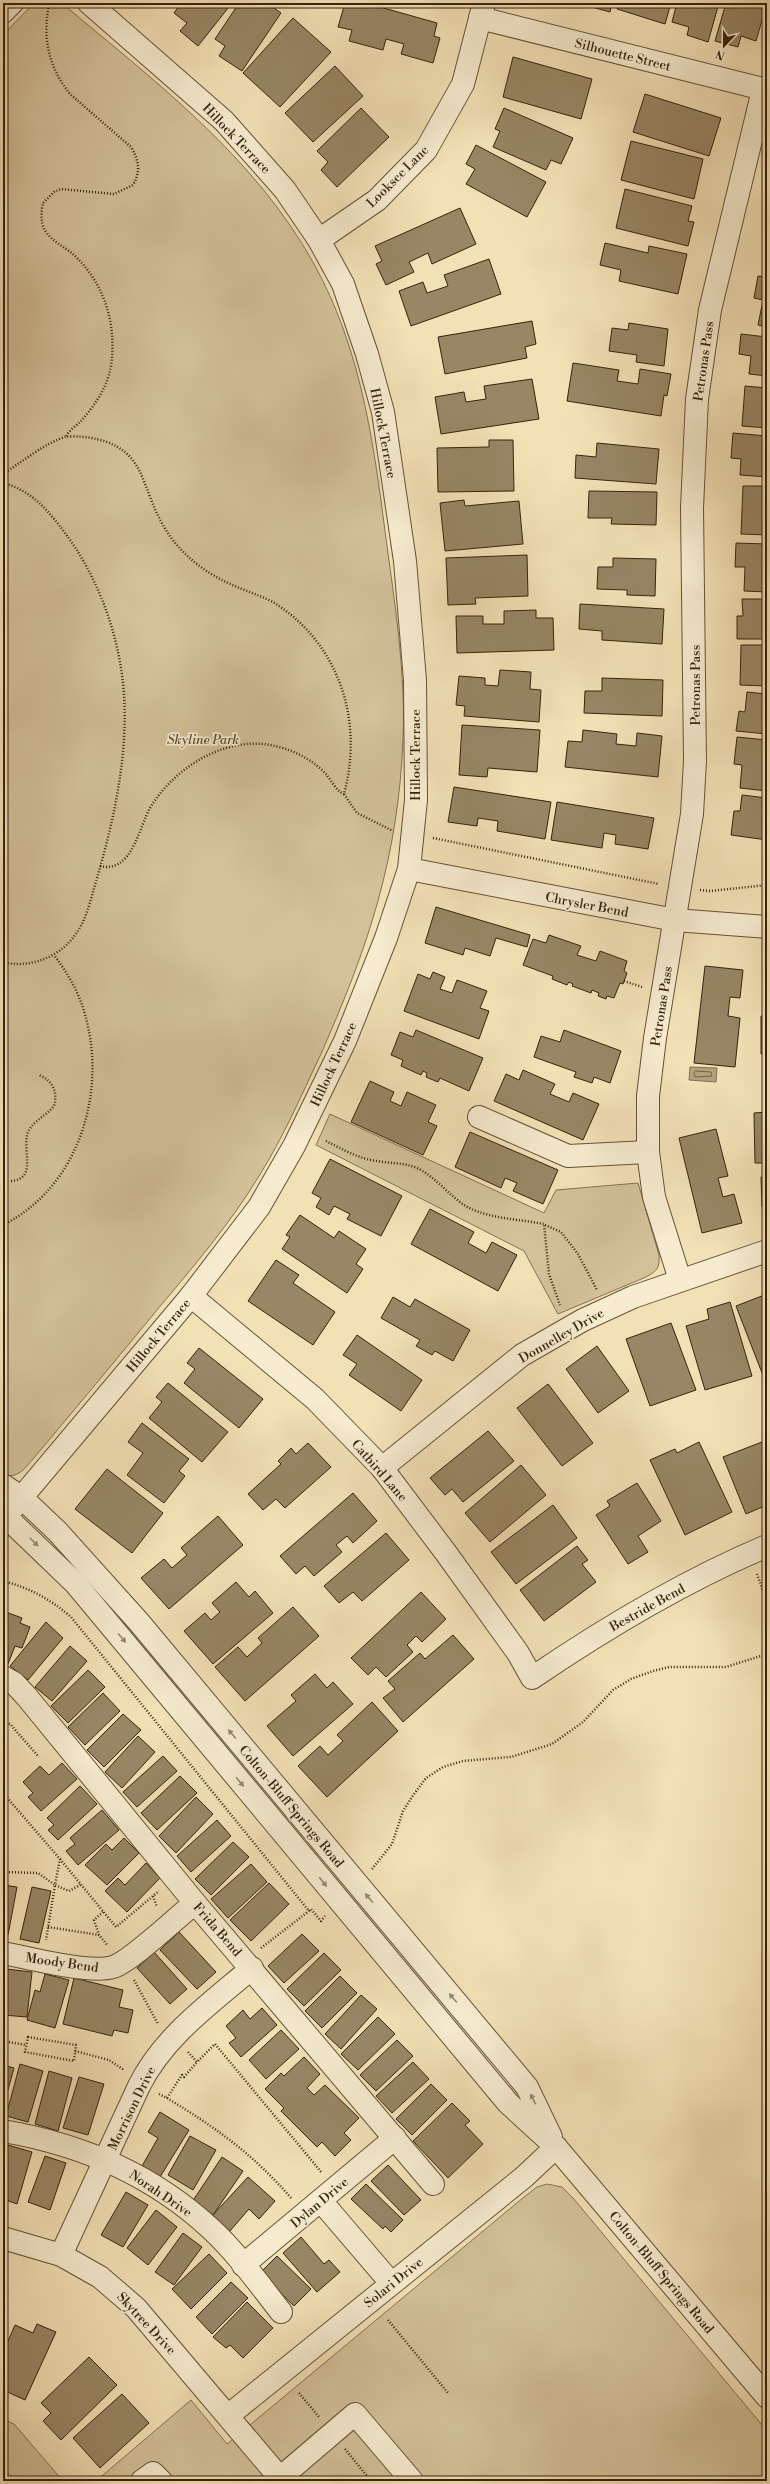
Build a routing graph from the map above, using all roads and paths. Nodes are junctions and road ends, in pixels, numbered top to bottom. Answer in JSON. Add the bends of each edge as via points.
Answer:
{"nodes":[{"id":1,"x":12,"y":3,"type":"edge"},
{"id":2,"x":89,"y":3,"type":"edge"},
{"id":3,"x":49,"y":5,"type":"dead end"},
{"id":4,"x":482,"y":11,"type":"edge"},
{"id":5,"x":3,"y":12,"type":"edge"},
{"id":6,"x":765,"y":90,"type":"edge"},
{"id":7,"x":319,"y":240,"type":"junction"},
{"id":8,"x":66,"y":437,"type":"junction"},
{"id":9,"x":3,"y":474,"type":"edge"},
{"id":10,"x":3,"y":483,"type":"edge"},
{"id":11,"x":344,"y":794,"type":"junction"},
{"id":12,"x":387,"y":830,"type":"dead end"},
{"id":13,"x":431,"y":837,"type":"dead end"},
{"id":14,"x":100,"y":866,"type":"junction"},
{"id":15,"x":409,"y":870,"type":"junction"},
{"id":16,"x":661,"y":884,"type":"dead end"},
{"id":17,"x":767,"y":885,"type":"edge"},
{"id":18,"x":697,"y":890,"type":"dead end"},
{"id":19,"x":675,"y":920,"type":"junction"},
{"id":20,"x":767,"y":927,"type":"edge"},
{"id":21,"x":54,"y":955,"type":"junction"},
{"id":22,"x":3,"y":962,"type":"edge"},
{"id":23,"x":624,"y":981,"type":"dead end"},
{"id":24,"x":646,"y":989,"type":"dead end"},
{"id":25,"x":39,"y":1075,"type":"dead end"},
{"id":26,"x":479,"y":1117,"type":"dead end"},
{"id":27,"x":326,"y":1141,"type":"dead end"},
{"id":28,"x":648,"y":1152,"type":"junction"},
{"id":29,"x":11,"y":1182,"type":"dead end"},
{"id":30,"x":544,"y":1224,"type":"junction"},
{"id":31,"x":3,"y":1225,"type":"edge"},
{"id":32,"x":767,"y":1251,"type":"edge"},
{"id":33,"x":680,"y":1280,"type":"junction"},
{"id":34,"x":597,"y":1290,"type":"dead end"},
{"id":35,"x":191,"y":1296,"type":"junction"},
{"id":36,"x":560,"y":1305,"type":"dead end"},
{"id":37,"x":382,"y":1468,"type":"junction"},
{"id":38,"x":3,"y":1484,"type":"edge"},
{"id":39,"x":22,"y":1498,"type":"junction"},
{"id":40,"x":4,"y":1515,"type":"edge"},
{"id":41,"x":767,"y":1546,"type":"edge"},
{"id":42,"x":755,"y":1568,"type":"dead end"},
{"id":43,"x":3,"y":1581,"type":"edge"},
{"id":44,"x":767,"y":1612,"type":"edge"},
{"id":45,"x":767,"y":1654,"type":"edge"},
{"id":46,"x":3,"y":1677,"type":"edge"},
{"id":47,"x":532,"y":1678,"type":"joint"},
{"id":48,"x":3,"y":1722,"type":"edge"},
{"id":49,"x":39,"y":1757,"type":"dead end"},
{"id":50,"x":3,"y":1792,"type":"edge"},
{"id":51,"x":60,"y":1859,"type":"junction"},
{"id":52,"x":3,"y":1872,"type":"edge"},
{"id":53,"x":368,"y":1872,"type":"dead end"},
{"id":54,"x":82,"y":1884,"type":"junction"},
{"id":55,"x":55,"y":1885,"type":"junction"},
{"id":56,"x":161,"y":1888,"type":"dead end"},
{"id":57,"x":195,"y":1903,"type":"junction"},
{"id":58,"x":309,"y":1911,"type":"junction"},
{"id":59,"x":103,"y":1912,"type":"junction"},
{"id":60,"x":318,"y":1918,"type":"dead end"},
{"id":61,"x":48,"y":1927,"type":"junction"},
{"id":62,"x":99,"y":1935,"type":"junction"},
{"id":63,"x":46,"y":1946,"type":"dead end"},
{"id":64,"x":114,"y":1952,"type":"dead end"},
{"id":65,"x":3,"y":1953,"type":"edge"},
{"id":66,"x":254,"y":1960,"type":"junction"},
{"id":67,"x":133,"y":1978,"type":"dead end"},
{"id":68,"x":161,"y":2029,"type":"dead end"},
{"id":69,"x":3,"y":2041,"type":"edge"},
{"id":70,"x":26,"y":2045,"type":"junction"},
{"id":71,"x":182,"y":2046,"type":"dead end"},
{"id":72,"x":75,"y":2051,"type":"junction"},
{"id":73,"x":197,"y":2062,"type":"junction"},
{"id":74,"x":129,"y":2074,"type":"dead end"},
{"id":75,"x":156,"y":2092,"type":"dead end"},
{"id":76,"x":167,"y":2098,"type":"junction"},
{"id":77,"x":3,"y":2131,"type":"edge"},
{"id":78,"x":395,"y":2138,"type":"junction"},
{"id":79,"x":556,"y":2147,"type":"junction"},
{"id":80,"x":105,"y":2160,"type":"junction"},
{"id":81,"x":325,"y":2177,"type":"dead end"},
{"id":82,"x":433,"y":2184,"type":"dead end"},
{"id":83,"x":321,"y":2201,"type":"junction"},
{"id":84,"x":295,"y":2202,"type":"dead end"},
{"id":85,"x":3,"y":2238,"type":"edge"},
{"id":86,"x":61,"y":2256,"type":"junction"},
{"id":87,"x":243,"y":2265,"type":"junction"},
{"id":88,"x":391,"y":2283,"type":"junction"},
{"id":89,"x":281,"y":2312,"type":"dead end"},
{"id":90,"x":388,"y":2320,"type":"dead end"},
{"id":91,"x":300,"y":2393,"type":"dead end"},
{"id":92,"x":448,"y":2393,"type":"dead end"},
{"id":93,"x":767,"y":2397,"type":"edge"},
{"id":94,"x":229,"y":2415,"type":"junction"},
{"id":95,"x":323,"y":2422,"type":"dead end"},
{"id":96,"x":340,"y":2443,"type":"dead end"},
{"id":97,"x":3,"y":2470,"type":"edge"},
{"id":98,"x":278,"y":2479,"type":"edge"},
{"id":99,"x":16,"y":2481,"type":"edge"},
{"id":100,"x":142,"y":2481,"type":"edge"},
{"id":101,"x":160,"y":2481,"type":"edge"},
{"id":102,"x":371,"y":2481,"type":"edge"},
{"id":103,"x":412,"y":2481,"type":"edge"}],
"edges":[{"from":1,"to":5,"type":"street"},
{"from":2,"to":7,"type":"street","name":"Hillock Terrace","via":[[224,121],[286,190]]},
{"from":3,"to":8,"type":"path","via":[[45,31],[47,44],[54,69],[62,84],[131,147],[137,157],[139,168],[133,185],[114,194],[61,189],[43,202],[42,224],[45,232],[73,254],[90,274],[106,305],[112,334],[110,368],[106,381],[90,411]]},
{"from":4,"to":6,"type":"street","name":"Silhouette Street"},
{"from":4,"to":7,"type":"street","name":"Looksee Lane","via":[[463,84],[426,150],[377,200]]},
{"from":6,"to":19,"type":"street","name":"Petronas Pass","via":[[710,310],[697,399],[692,508],[695,761],[692,814]]},
{"from":7,"to":15,"type":"street","name":"Hillock Terrace","via":[[343,284],[367,354],[383,412],[404,553],[415,680],[416,800]]},
{"from":8,"to":9,"type":"path"},
{"from":8,"to":11,"type":"path","via":[[92,438],[107,442],[126,453],[140,469],[165,529],[188,557],[215,577],[272,602],[297,620],[316,640],[339,679],[349,714],[351,750]]},
{"from":10,"to":14,"type":"path","via":[[38,500],[76,548],[102,599],[118,652],[124,701],[124,741],[116,797]]},
{"from":11,"to":12,"type":"path","via":[[357,813]]},
{"from":11,"to":14,"type":"path","via":[[315,764],[294,752],[263,744],[224,749],[198,760],[173,780],[150,808],[129,852],[116,864]]},
{"from":13,"to":16,"type":"path"},
{"from":14,"to":21,"type":"path","via":[[81,926],[70,941]]},
{"from":15,"to":19,"type":"street","name":"Chrysler Bend"},
{"from":15,"to":35,"type":"street","name":"Hillock Terrace","via":[[386,938],[345,1041],[294,1146],[259,1207]]},
{"from":17,"to":18,"type":"path"},
{"from":19,"to":20,"type":"street","name":"Chrysler Bend"},
{"from":19,"to":28,"type":"street","name":"Petronas Pass","via":[[648,1096]]},
{"from":21,"to":22,"type":"path","via":[[22,964]]},
{"from":21,"to":31,"type":"path","via":[[75,988],[88,1025],[92,1070],[88,1110],[82,1135],[62,1172],[34,1205]]},
{"from":23,"to":24,"type":"path"},
{"from":25,"to":29,"type":"path","via":[[54,1087],[56,1099],[51,1110],[36,1121],[29,1131],[25,1145],[28,1163],[26,1174],[18,1181]]},
{"from":26,"to":28,"type":"street","via":[[568,1156]]},
{"from":27,"to":30,"type":"path","via":[[349,1153],[376,1161],[402,1163],[419,1169],[465,1205],[487,1214]]},
{"from":28,"to":33,"type":"street","name":"Petronas Pass","via":[[654,1197]]},
{"from":30,"to":34,"type":"path","via":[[561,1232],[578,1254]]},
{"from":30,"to":36,"type":"path","via":[[549,1274]]},
{"from":32,"to":33,"type":"street","name":"Donnelley Drive"},
{"from":33,"to":37,"type":"street","name":"Donnelley Drive","via":[[633,1297],[583,1320],[522,1355]]},
{"from":35,"to":37,"type":"street","name":"Catbird Lane","via":[[315,1399]]},
{"from":35,"to":39,"type":"street","name":"Hillock Terrace"},
{"from":37,"to":47,"type":"street","name":"Catbird Lane","via":[[518,1653]]},
{"from":38,"to":39,"type":"street","name":"Colton-Bluff Springs Road"},
{"from":39,"to":40,"type":"street","name":"Hillock Terrace"},
{"from":79,"to":39,"type":"street","name":"Colton-Bluff Springs Road","one_way":true,"via":[[522,2081],[138,1621],[57,1531]]},
{"from":40,"to":79,"type":"street","name":"Colton-Bluff Springs Road","one_way":true,"via":[[74,1583],[508,2103]]},
{"from":41,"to":47,"type":"street","name":"Bestride Bend","via":[[644,1606]]},
{"from":42,"to":44,"type":"path"},
{"from":43,"to":58,"type":"path","via":[[41,1595],[71,1617]]},
{"from":45,"to":53,"type":"path","via":[[726,1667],[669,1667],[653,1671],[631,1679],[613,1690],[583,1722],[552,1744],[511,1757],[463,1761],[443,1767],[426,1778],[414,1794],[403,1811],[388,1852]]},
{"from":46,"to":57,"type":"street","name":"Frida Bend","via":[[14,1683],[27,1697]]},
{"from":48,"to":49,"type":"path","via":[[10,1724]]},
{"from":50,"to":51,"type":"path"},
{"from":51,"to":54,"type":"path"},
{"from":51,"to":55,"type":"path"},
{"from":52,"to":55,"type":"path","via":[[38,1873]]},
{"from":54,"to":55,"type":"path","via":[[69,1891]]},
{"from":54,"to":59,"type":"path"},
{"from":55,"to":61,"type":"path"},
{"from":56,"to":59,"type":"path","via":[[116,1927]]},
{"from":57,"to":65,"type":"street","name":"Moody Bend","via":[[129,1958],[114,1967],[94,1969]]},
{"from":57,"to":66,"type":"street","name":"Frida Bend"},
{"from":58,"to":60,"type":"path","via":[[311,1909]]},
{"from":58,"to":66,"type":"path"},
{"from":59,"to":62,"type":"path","via":[[94,1920]]},
{"from":61,"to":62,"type":"path"},
{"from":61,"to":63,"type":"path"},
{"from":62,"to":64,"type":"path"},
{"from":66,"to":78,"type":"street","name":"Frida Bend"},
{"from":66,"to":80,"type":"street","name":"Morrison Drive","via":[[184,2026],[152,2063]]},
{"from":67,"to":68,"type":"path"},
{"from":69,"to":70,"type":"path"},
{"from":70,"to":72,"type":"path","via":[[28,2037],[76,2045]]},
{"from":70,"to":72,"type":"path","via":[[25,2052],[74,2061]]},
{"from":71,"to":73,"type":"path"},
{"from":72,"to":74,"type":"path","via":[[109,2060]]},
{"from":73,"to":76,"type":"path","via":[[184,2077],[182,2075]]},
{"from":73,"to":81,"type":"path","via":[[215,2044]]},
{"from":75,"to":76,"type":"path"},
{"from":76,"to":84,"type":"path","via":[[215,2127],[234,2142]]},
{"from":77,"to":80,"type":"street","name":"Norah Drive","via":[[75,2148]]},
{"from":78,"to":82,"type":"street","name":"Frida Bend"},
{"from":78,"to":83,"type":"street","name":"Dylan Drive"},
{"from":79,"to":88,"type":"street","name":"Solari Drive","via":[[524,2177]]},
{"from":79,"to":93,"type":"street","name":"Colton-Bluff Springs Road"},
{"from":80,"to":86,"type":"street","name":"Morrison Drive"},
{"from":80,"to":87,"type":"street","name":"Norah Drive","via":[[141,2178],[179,2203],[212,2229]]},
{"from":83,"to":87,"type":"street","name":"Dylan Drive"},
{"from":83,"to":88,"type":"street"},
{"from":85,"to":86,"type":"street","name":"Skytree Drive"},
{"from":86,"to":94,"type":"street","name":"Skytree Drive","via":[[100,2277],[136,2308]]},
{"from":87,"to":89,"type":"street","name":"Norah Drive"},
{"from":88,"to":94,"type":"street","name":"Solari Drive"},
{"from":90,"to":92,"type":"path"},
{"from":91,"to":95,"type":"path"},
{"from":94,"to":98,"type":"street","name":"Skytree Drive"},
{"from":96,"to":102,"type":"path"},
{"from":97,"to":99,"type":"path"},
{"from":98,"to":103,"type":"street","via":[[355,2414]]},
{"from":100,"to":101,"type":"street","via":[[153,2473]]}]}
